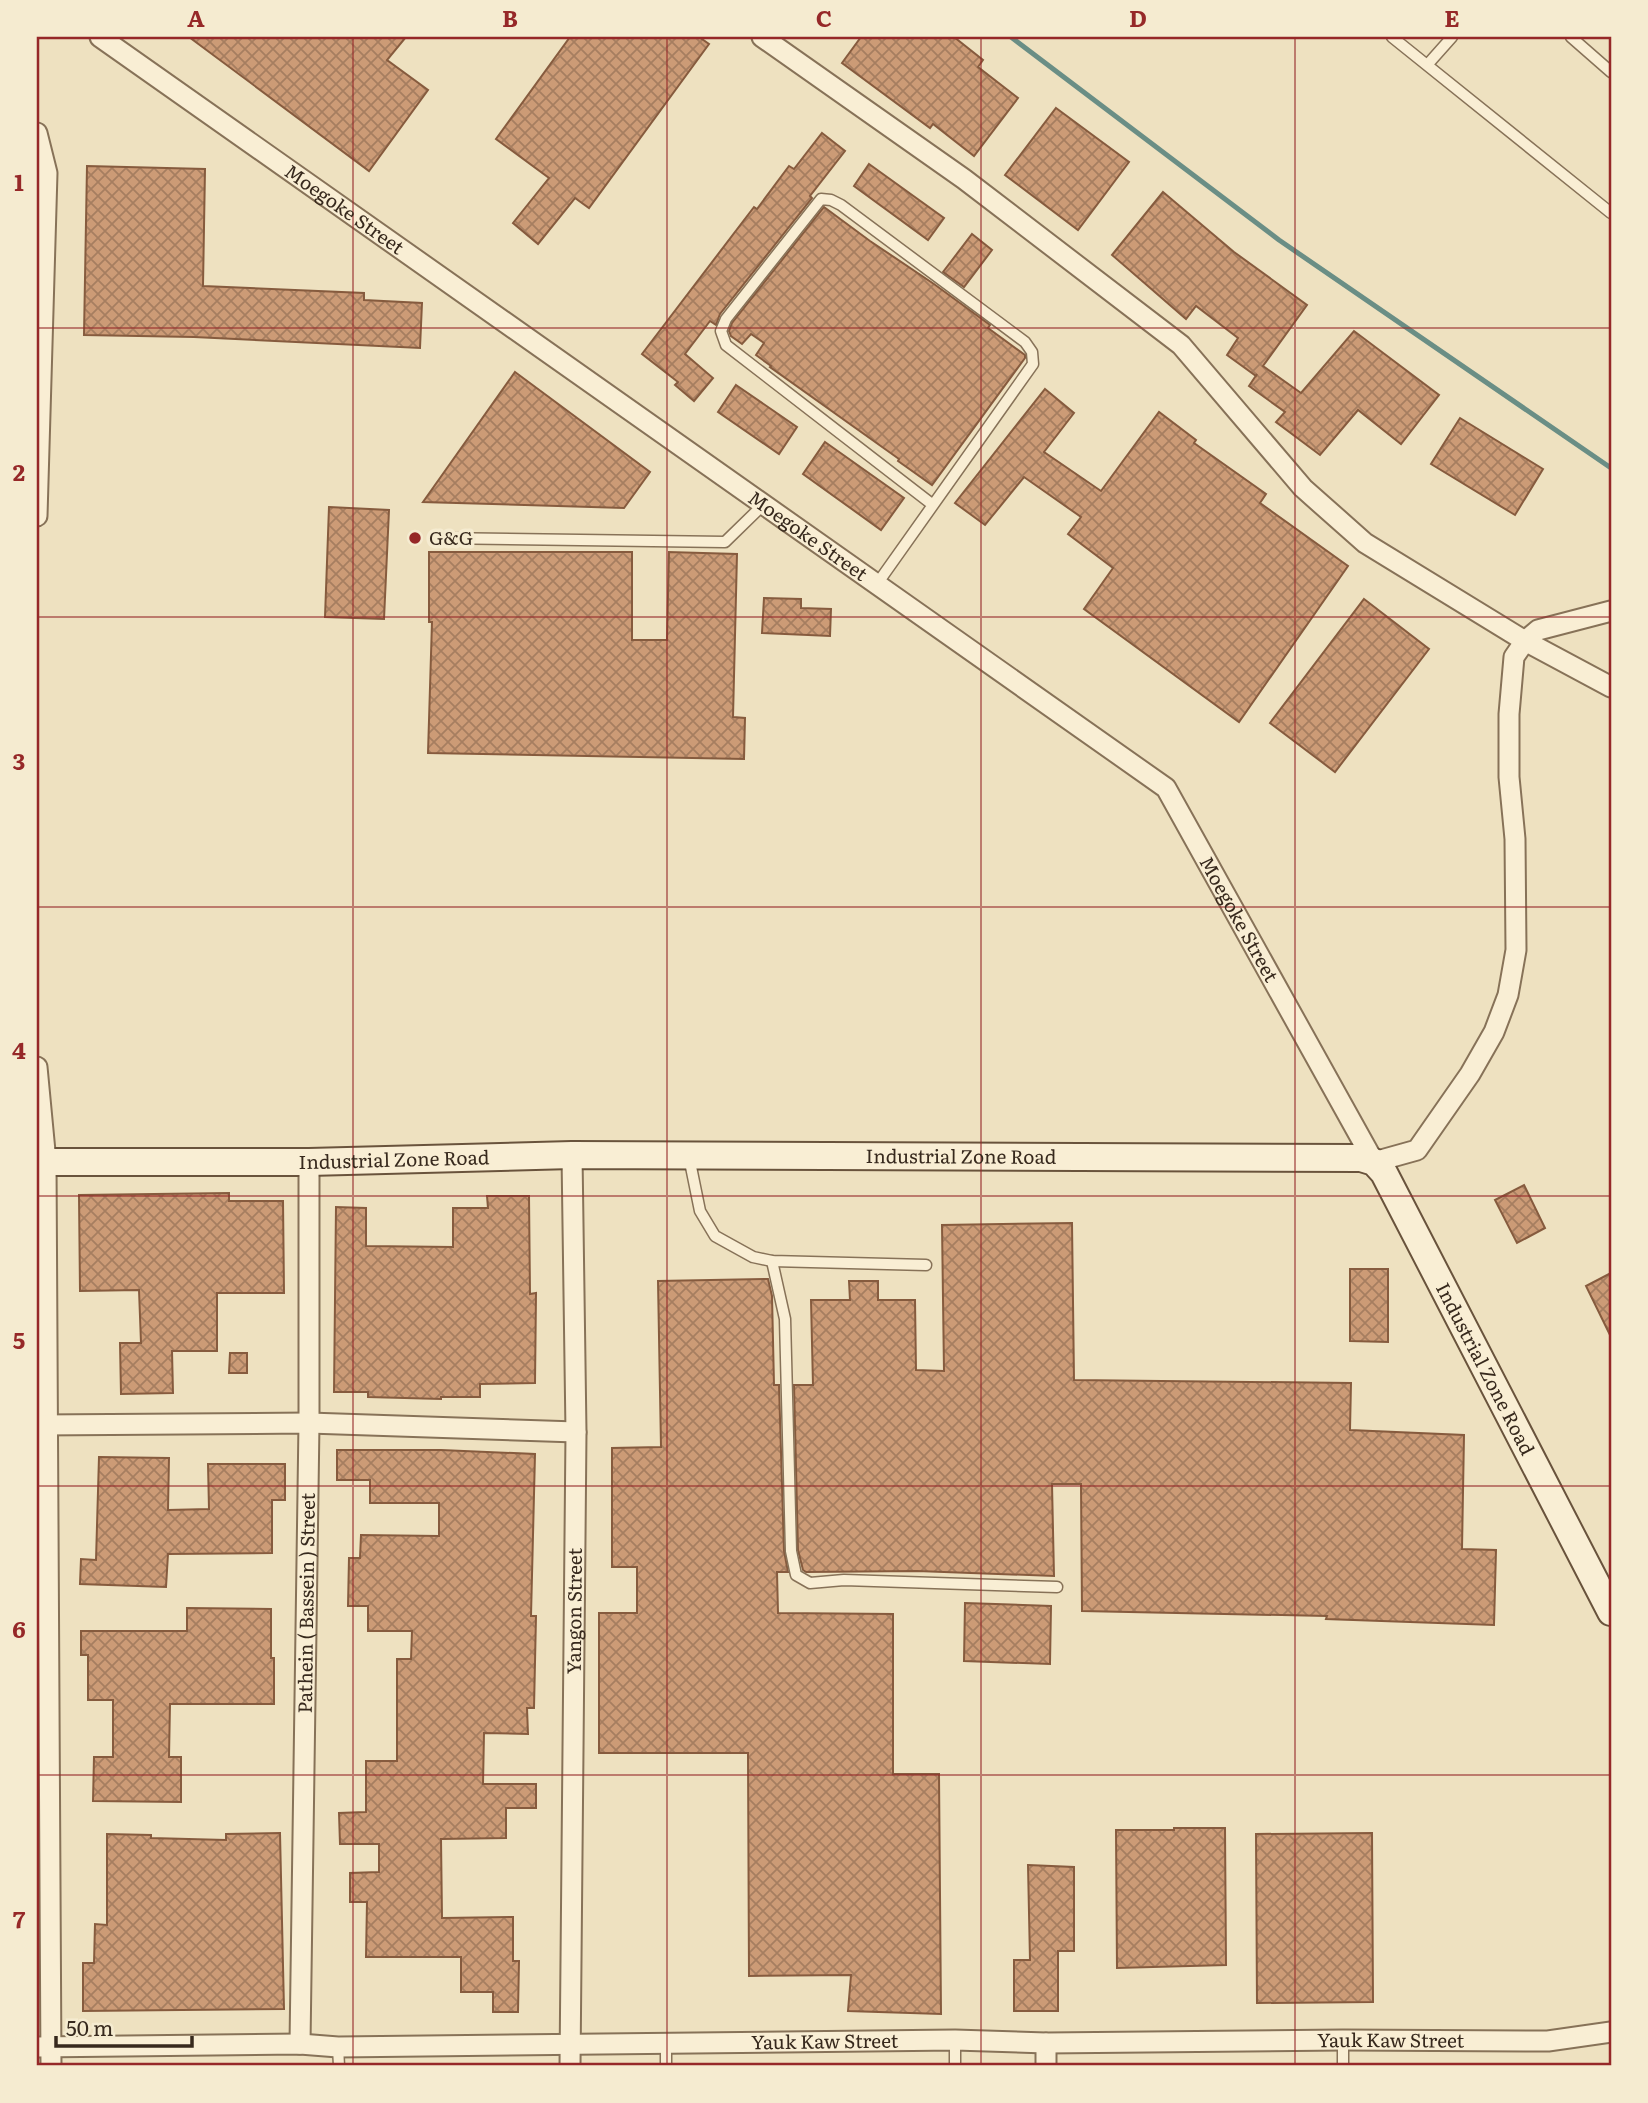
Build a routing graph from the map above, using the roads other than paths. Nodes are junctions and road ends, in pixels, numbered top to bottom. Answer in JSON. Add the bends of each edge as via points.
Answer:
{"nodes":[{"id":1,"x":100,"y":37,"type":"edge"},
{"id":2,"x":762,"y":37,"type":"edge"},
{"id":3,"x":1392,"y":37,"type":"edge"},
{"id":4,"x":1452,"y":37,"type":"edge"},
{"id":5,"x":1571,"y":37,"type":"edge"},
{"id":6,"x":1428,"y":64,"type":"junction"},
{"id":7,"x":1611,"y":72,"type":"edge"},
{"id":8,"x":37,"y":133,"type":"edge"},
{"id":9,"x":1611,"y":213,"type":"edge"},
{"id":10,"x":39,"y":381,"type":"edge"},
{"id":11,"x":764,"y":505,"type":"junction"},
{"id":12,"x":933,"y":505,"type":"junction"},
{"id":13,"x":37,"y":516,"type":"edge"},
{"id":14,"x":435,"y":538,"type":"dead end"},
{"id":15,"x":877,"y":584,"type":"junction"},
{"id":16,"x":1611,"y":611,"type":"edge"},
{"id":17,"x":1525,"y":641,"type":"junction"},
{"id":18,"x":1611,"y":687,"type":"edge"},
{"id":19,"x":37,"y":1067,"type":"edge"},
{"id":20,"x":572,"y":1155,"type":"junction"},
{"id":21,"x":688,"y":1155,"type":"junction"},
{"id":22,"x":42,"y":1162,"type":"edge"},
{"id":23,"x":309,"y":1162,"type":"junction"},
{"id":24,"x":1374,"y":1162,"type":"junction"},
{"id":25,"x":772,"y":1261,"type":"junction"},
{"id":26,"x":926,"y":1265,"type":"dead end"},
{"id":27,"x":309,"y":1423,"type":"junction"},
{"id":28,"x":43,"y":1424,"type":"edge"},
{"id":29,"x":576,"y":1432,"type":"junction"},
{"id":30,"x":1057,"y":1587,"type":"dead end"},
{"id":31,"x":1610,"y":1606,"type":"edge"},
{"id":32,"x":1611,"y":2032,"type":"edge"},
{"id":33,"x":955,"y":2040,"type":"junction"},
{"id":34,"x":1343,"y":2040,"type":"junction"},
{"id":35,"x":1046,"y":2043,"type":"junction"},
{"id":36,"x":300,"y":2044,"type":"junction"},
{"id":37,"x":666,"y":2044,"type":"junction"},
{"id":38,"x":569,"y":2045,"type":"junction"},
{"id":39,"x":46,"y":2053,"type":"edge"},
{"id":40,"x":338,"y":2056,"type":"edge"},
{"id":41,"x":570,"y":2066,"type":"edge"},
{"id":42,"x":666,"y":2066,"type":"edge"},
{"id":43,"x":955,"y":2066,"type":"edge"},
{"id":44,"x":1046,"y":2066,"type":"edge"},
{"id":45,"x":1343,"y":2066,"type":"edge"}],
"edges":[{"from":1,"to":11,"type":"street","name":"Moegoke Street"},
{"from":2,"to":17,"type":"street","via":[[964,179],[1181,345],[1303,488],[1365,543]]},
{"from":3,"to":6,"type":"lane"},
{"from":4,"to":6,"type":"lane"},
{"from":5,"to":7,"type":"lane"},
{"from":6,"to":9,"type":"lane"},
{"from":8,"to":10,"type":"street","via":[[47,173]]},
{"from":10,"to":13,"type":"street"},
{"from":11,"to":14,"type":"lane","via":[[725,542]]},
{"from":11,"to":15,"type":"street","name":"Moegoke Street"},
{"from":12,"to":12,"type":"lane","via":[[726,345],[721,331],[726,318],[821,200],[841,205],[1025,342],[1032,352],[1033,364]]},
{"from":12,"to":15,"type":"lane"},
{"from":15,"to":24,"type":"street","name":"Moegoke Street","via":[[1166,788]]},
{"from":16,"to":17,"type":"street","via":[[1538,630]]},
{"from":17,"to":18,"type":"street"},
{"from":17,"to":24,"type":"street","via":[[1514,657],[1509,714],[1516,950],[1508,995],[1471,1074],[1417,1150]]},
{"from":19,"to":22,"type":"street"},
{"from":20,"to":21,"type":"street","name":"Industrial Zone Road"},
{"from":20,"to":23,"type":"street","name":"Industrial Zone Road"},
{"from":20,"to":29,"type":"street","name":"Yangon Street"},
{"from":21,"to":24,"type":"street","name":"Industrial Zone Road","via":[[1331,1157]]},
{"from":21,"to":25,"type":"lane","via":[[700,1211],[715,1236]]},
{"from":22,"to":23,"type":"street","name":"Industrial Zone Road"},
{"from":22,"to":28,"type":"street"},
{"from":23,"to":27,"type":"street","name":"Pathein ( Bassein ) Street"},
{"from":24,"to":31,"type":"street","name":"Industrial Zone Road","via":[[1384,1173]]},
{"from":25,"to":26,"type":"lane"},
{"from":25,"to":30,"type":"lane","via":[[785,1319],[791,1551],[796,1575],[810,1583],[844,1580]]},
{"from":27,"to":28,"type":"street"},
{"from":27,"to":29,"type":"street"},
{"from":27,"to":36,"type":"street","name":"Pathein ( Bassein ) Street"},
{"from":28,"to":39,"type":"street"},
{"from":29,"to":38,"type":"street","name":"Yangon Street"},
{"from":32,"to":34,"type":"street","name":"Yauk Kaw Street","via":[[1548,2041]]},
{"from":33,"to":35,"type":"street","name":"Yauk Kaw Street"},
{"from":33,"to":37,"type":"street","name":"Yauk Kaw Street"},
{"from":33,"to":43,"type":"lane"},
{"from":34,"to":35,"type":"street","name":"Yauk Kaw Street"},
{"from":34,"to":45,"type":"lane"},
{"from":35,"to":44,"type":"street"},
{"from":36,"to":39,"type":"street","name":"Yauk Kaw Street"},
{"from":36,"to":40,"type":"street","name":"Yauk Kaw Street"},
{"from":37,"to":38,"type":"street","name":"Yauk Kaw Street"},
{"from":37,"to":42,"type":"lane"},
{"from":38,"to":40,"type":"street","name":"Yauk Kaw Street"},
{"from":38,"to":41,"type":"street","name":"Yangon Street"}]}
